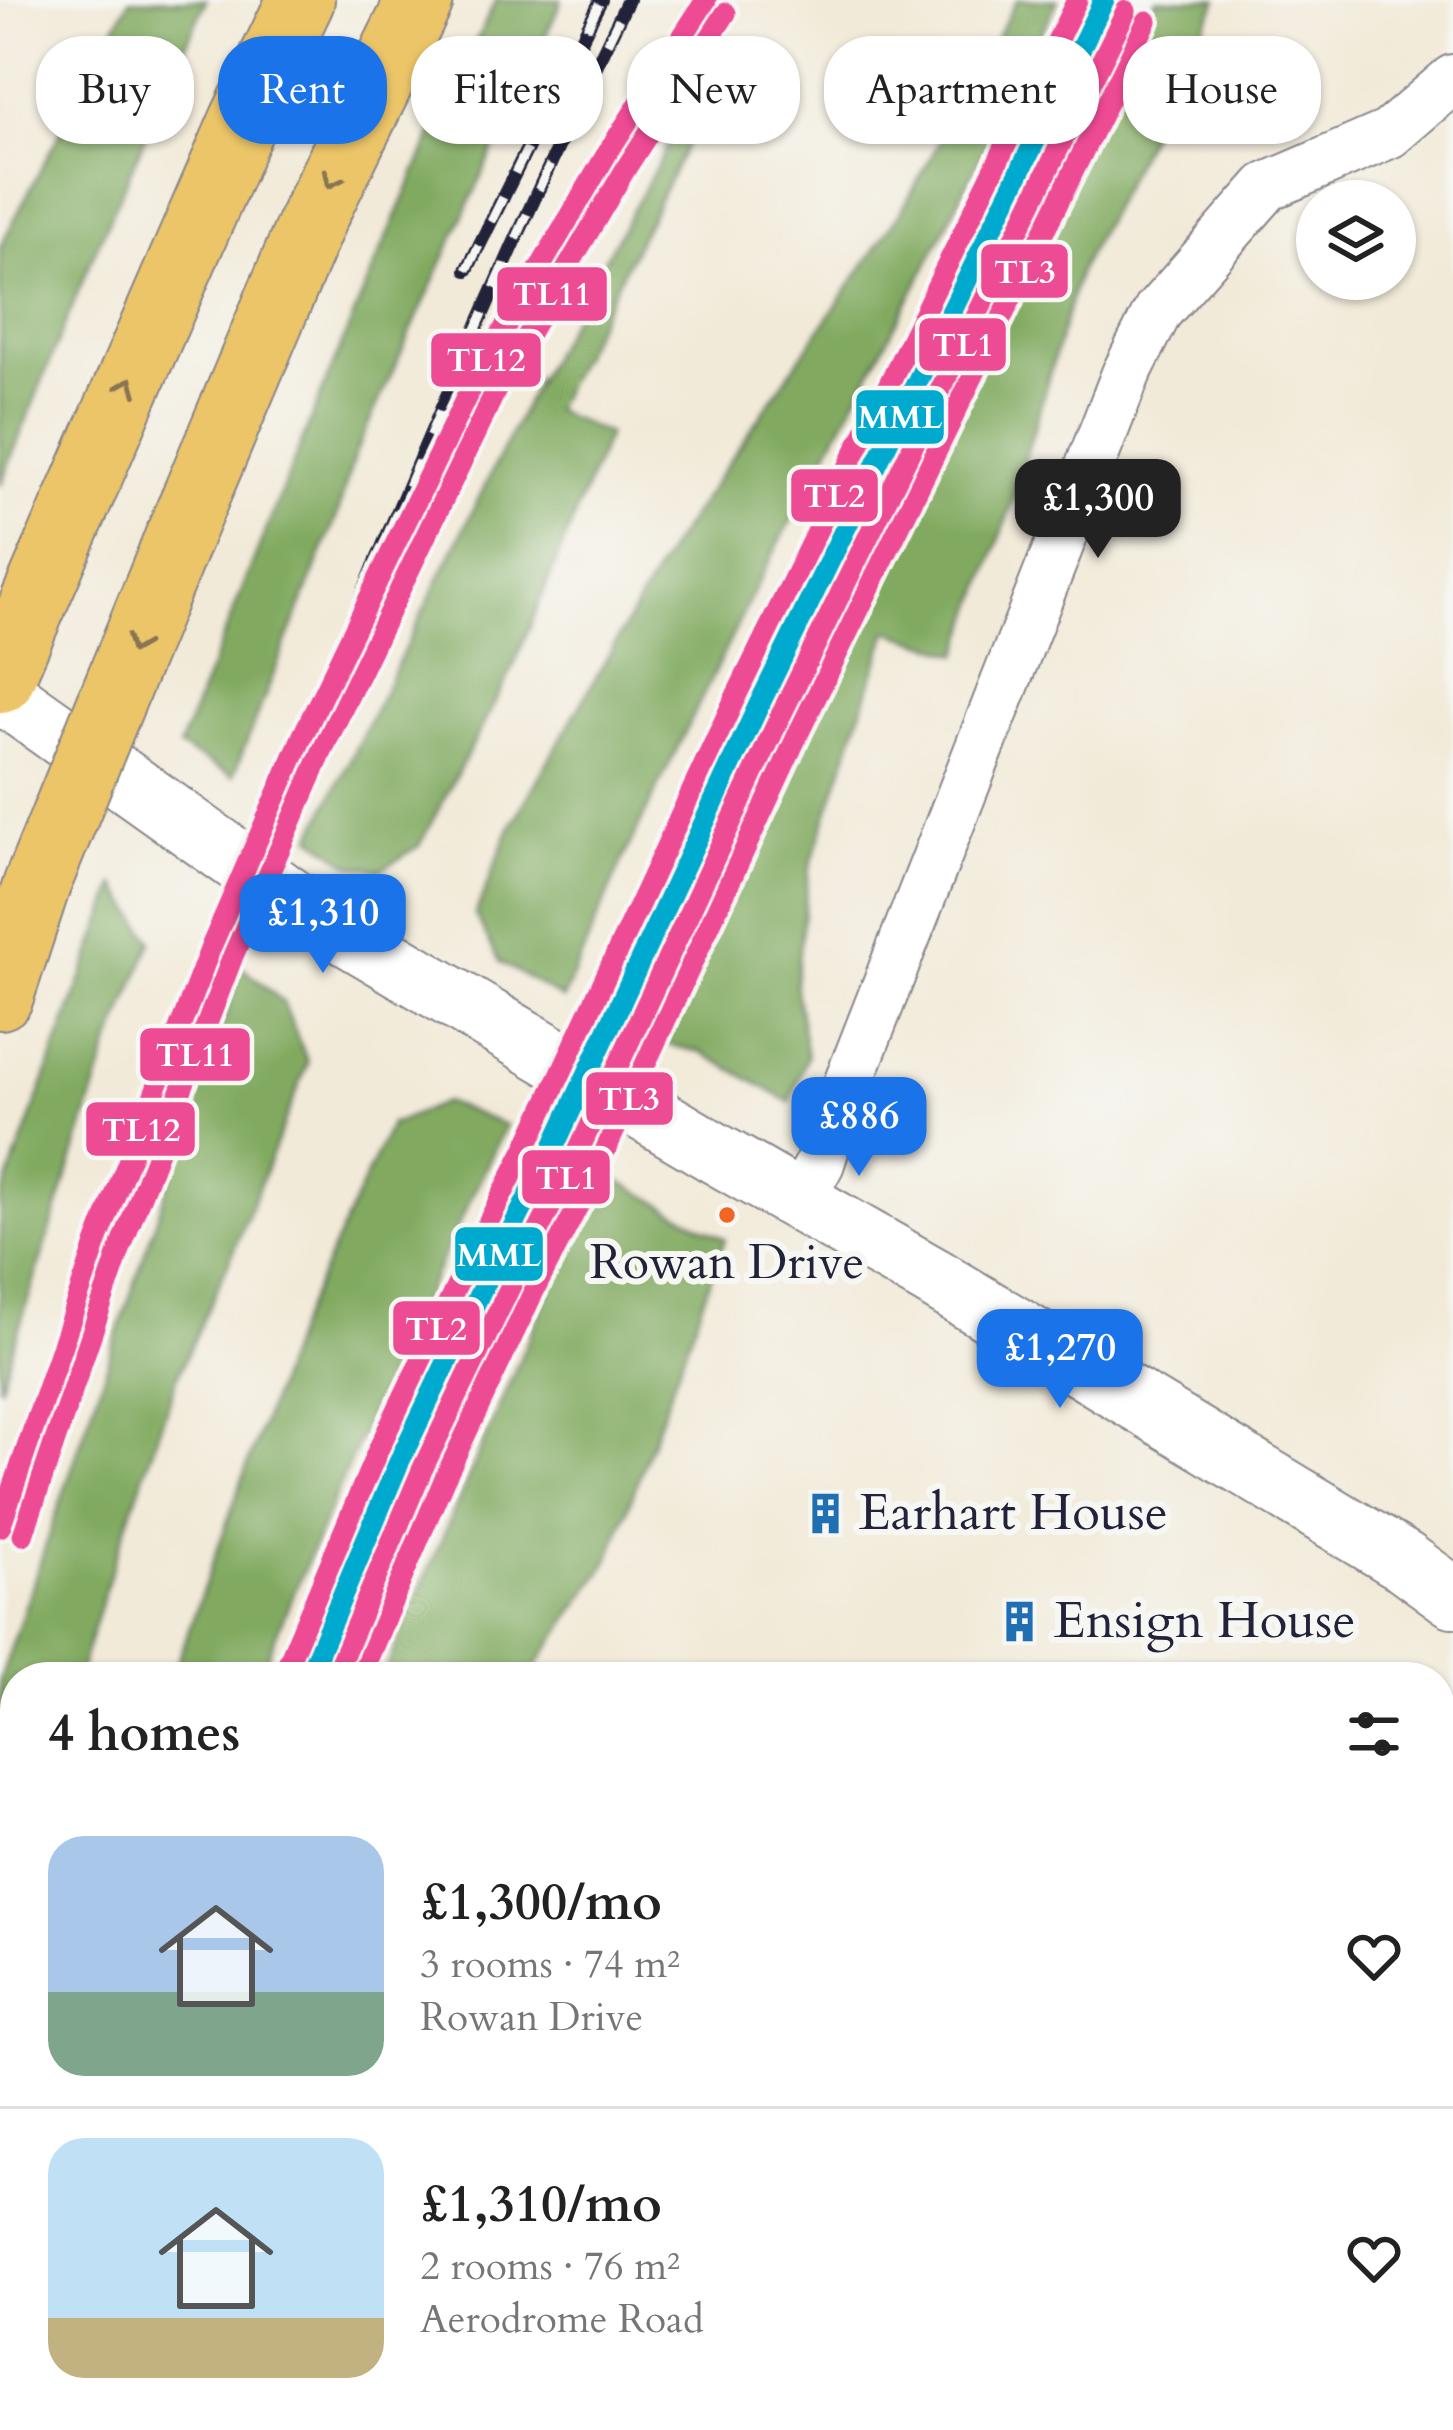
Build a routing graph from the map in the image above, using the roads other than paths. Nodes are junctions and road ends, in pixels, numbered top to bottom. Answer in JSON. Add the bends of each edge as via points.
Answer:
{"nodes":[{"id":1,"x":301,"y":0,"type":"edge"},
{"id":2,"x":420,"y":0,"type":"edge"},
{"id":3,"x":1453,"y":79,"type":"edge"},
{"id":4,"x":0,"y":680,"type":"edge"},
{"id":5,"x":0,"y":692,"type":"edge"},
{"id":6,"x":0,"y":996,"type":"edge"},
{"id":7,"x":799,"y":1202,"type":"junction"},
{"id":8,"x":1453,"y":1597,"type":"edge"}],
"edges":[{"from":4,"to":1,"type":"highway","one_way":true},
{"from":2,"to":6,"type":"highway","one_way":true,"bridge":true,"via":[[314,216],[179,536],[37,884]]},
{"from":3,"to":7,"type":"street","via":[[1389,134],[1267,187],[1158,311],[1126,374]]},
{"from":5,"to":7,"type":"street","via":[[319,918]]},
{"from":7,"to":8,"type":"street"}]}
